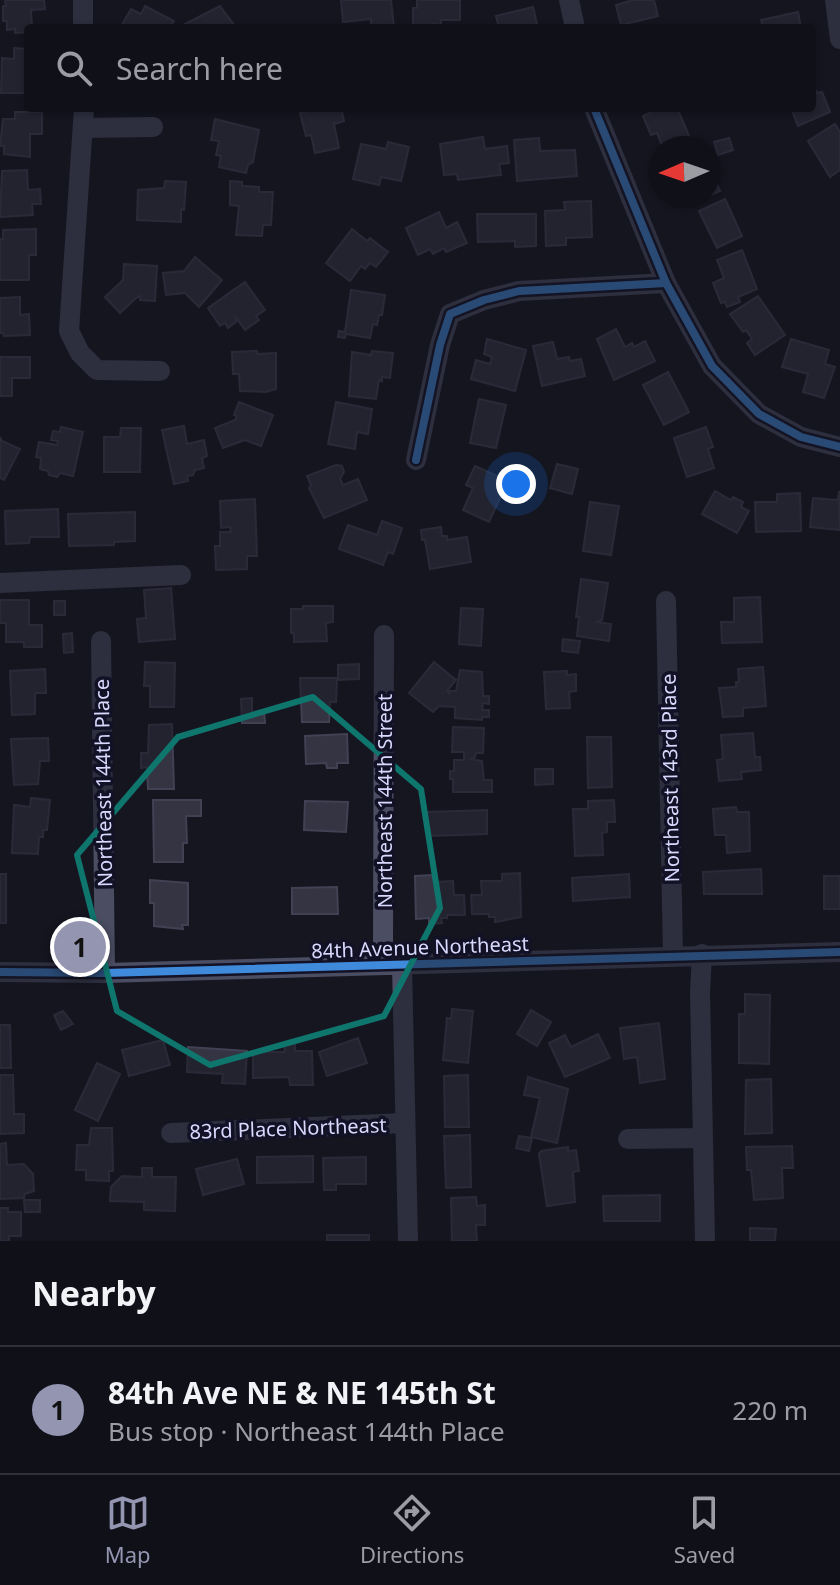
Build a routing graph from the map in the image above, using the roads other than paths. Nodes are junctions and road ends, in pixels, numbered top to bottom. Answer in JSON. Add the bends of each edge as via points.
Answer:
{"nodes":[{"id":1,"x":83,"y":0,"type":"edge"},
{"id":2,"x":569,"y":0,"type":"edge"},
{"id":3,"x":835,"y":0,"type":"edge"},
{"id":4,"x":83,"y":24,"type":"edge"},
{"id":5,"x":574,"y":24,"type":"edge"},
{"id":6,"x":840,"y":39,"type":"edge"},
{"id":7,"x":596,"y":112,"type":"edge"},
{"id":8,"x":84,"y":118,"type":"edge"},
{"id":9,"x":153,"y":127,"type":"dead end"},
{"id":10,"x":666,"y":283,"type":"junction"},
{"id":11,"x":160,"y":371,"type":"dead end"},
{"id":12,"x":840,"y":447,"type":"edge"},
{"id":13,"x":416,"y":460,"type":"dead end"},
{"id":14,"x":181,"y":575,"type":"dead end"},
{"id":15,"x":0,"y":583,"type":"edge"},
{"id":16,"x":666,"y":601,"type":"dead end"},
{"id":17,"x":384,"y":635,"type":"dead end"},
{"id":18,"x":101,"y":641,"type":"dead end"},
{"id":19,"x":840,"y":952,"type":"edge"},
{"id":20,"x":702,"y":954,"type":"junction"},
{"id":21,"x":673,"y":955,"type":"junction"},
{"id":22,"x":396,"y":965,"type":"junction"},
{"id":23,"x":0,"y":972,"type":"edge"},
{"id":24,"x":105,"y":973,"type":"junction"},
{"id":25,"x":405,"y":1123,"type":"junction"},
{"id":26,"x":171,"y":1133,"type":"dead end"},
{"id":27,"x":702,"y":1138,"type":"junction"},
{"id":28,"x":628,"y":1139,"type":"dead end"},
{"id":29,"x":408,"y":1241,"type":"edge"},
{"id":30,"x":705,"y":1241,"type":"edge"}],
"edges":[{"from":1,"to":4,"type":"street"},
{"from":2,"to":5,"type":"street"},
{"from":3,"to":6,"type":"street"},
{"from":7,"to":10,"type":"street"},
{"from":8,"to":9,"type":"street"},
{"from":8,"to":11,"type":"street","via":[[69,331],[97,370]]},
{"from":10,"to":12,"type":"street","via":[[712,366],[759,414],[801,437]]},
{"from":10,"to":13,"type":"street","via":[[519,291],[450,314]]},
{"from":14,"to":15,"type":"street"},
{"from":16,"to":21,"type":"street","name":"Northeast 143rd Place"},
{"from":17,"to":22,"type":"street","name":"Northeast 144th Street","via":[[383,942]]},
{"from":18,"to":24,"type":"street","name":"Northeast 144th Place"},
{"from":19,"to":20,"type":"street","name":"84th Avenue Northeast"},
{"from":20,"to":21,"type":"street","name":"84th Avenue Northeast"},
{"from":20,"to":27,"type":"street"},
{"from":21,"to":22,"type":"street","name":"84th Avenue Northeast"},
{"from":22,"to":24,"type":"street","name":"84th Avenue Northeast"},
{"from":22,"to":25,"type":"street","name":"Northeast 144th Street"},
{"from":23,"to":24,"type":"street","name":"84th Avenue Northeast"},
{"from":25,"to":26,"type":"street","name":"83rd Place Northeast"},
{"from":25,"to":29,"type":"street","name":"Northeast 144th Street"},
{"from":27,"to":28,"type":"street"},
{"from":27,"to":30,"type":"street"}]}
